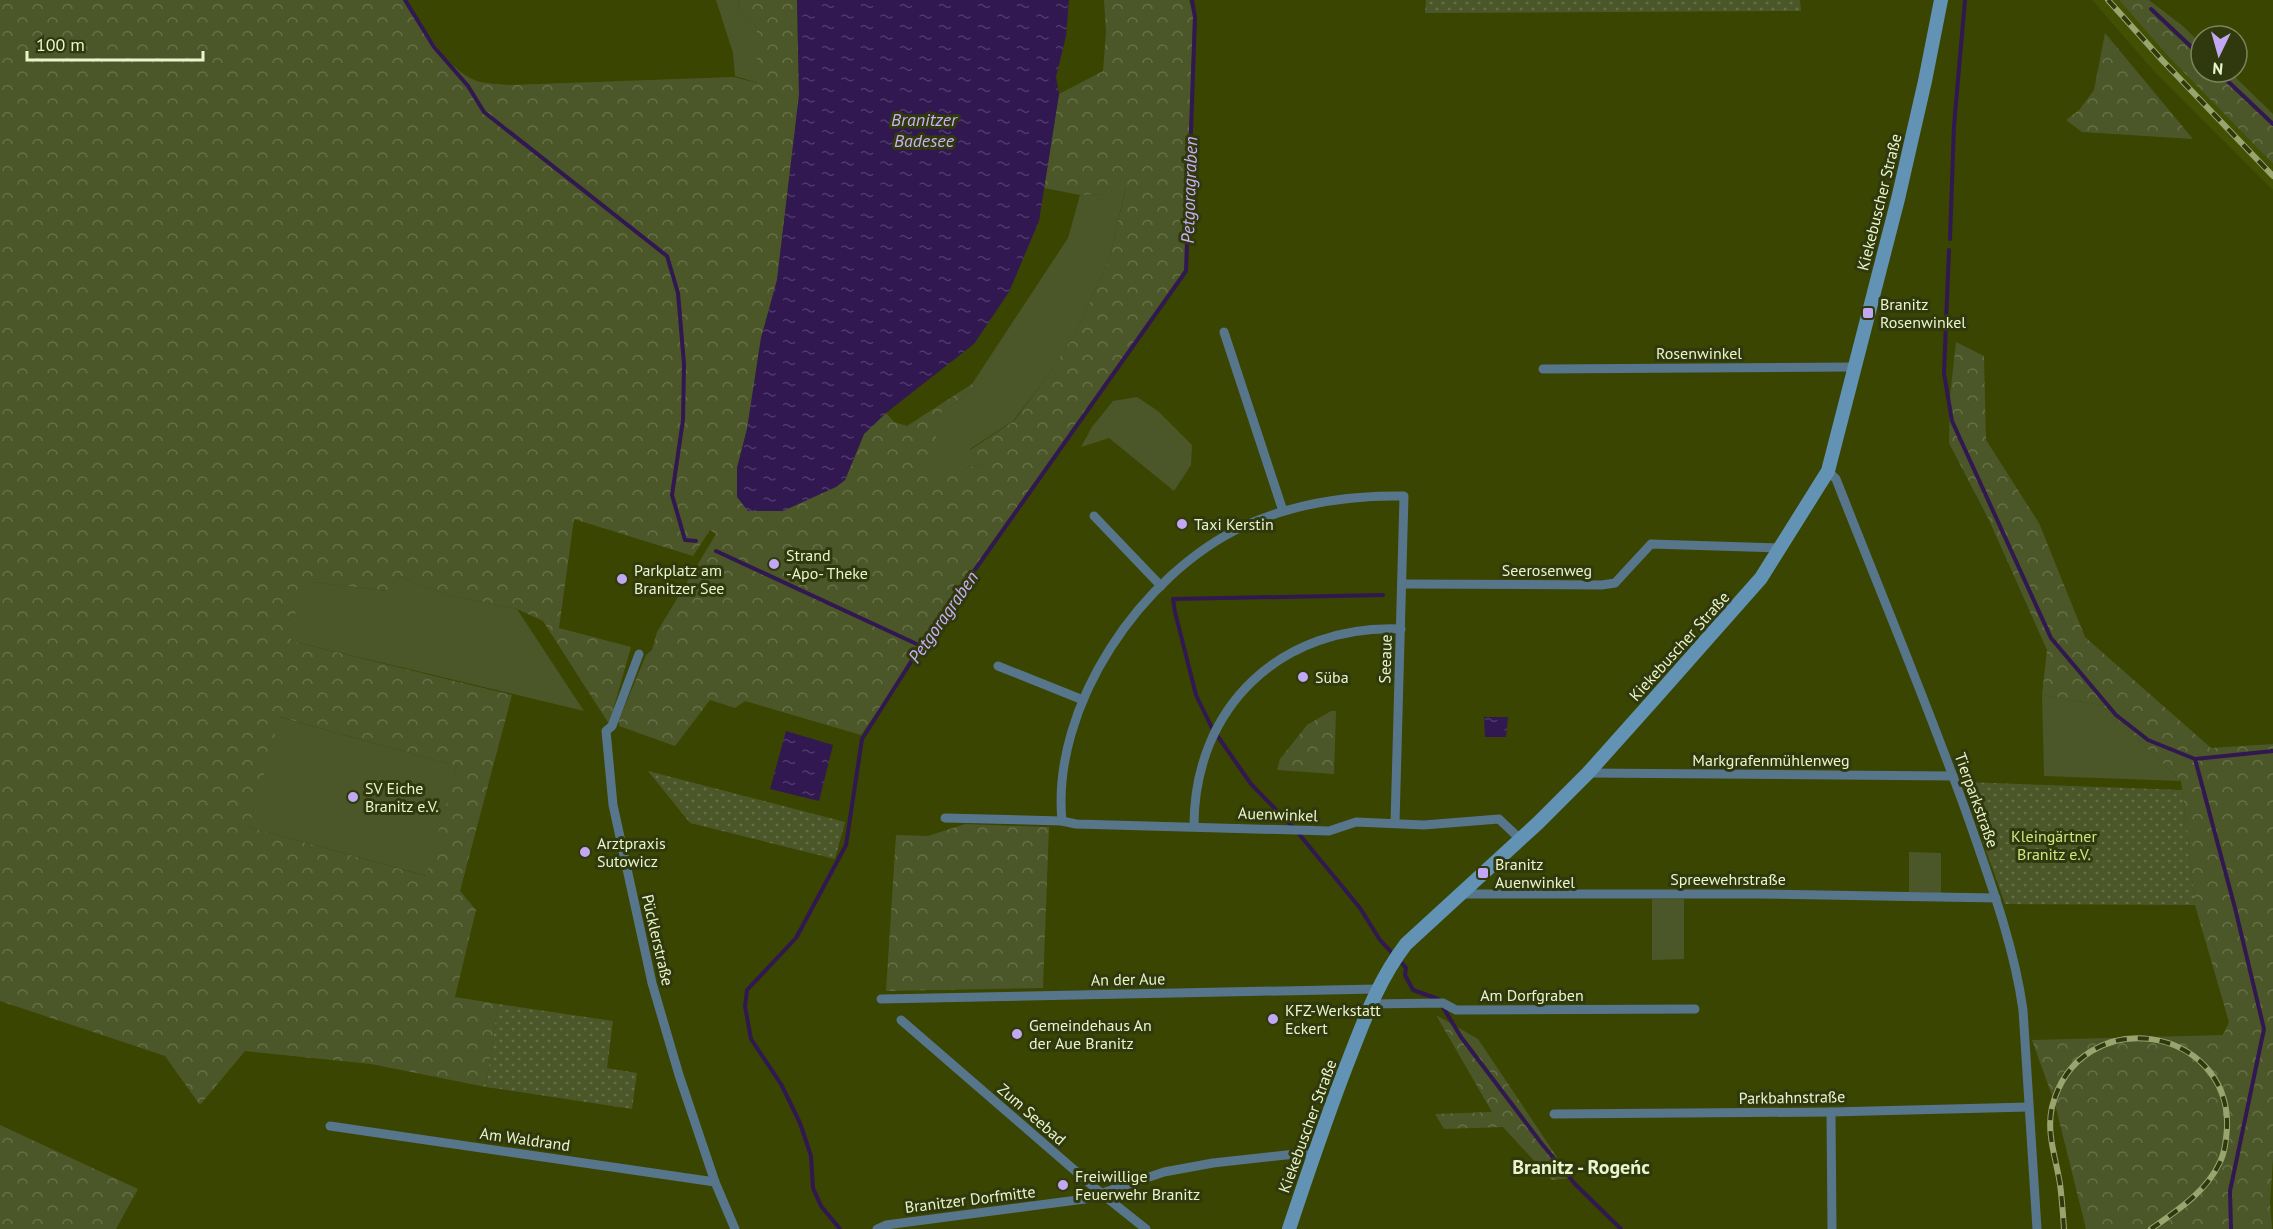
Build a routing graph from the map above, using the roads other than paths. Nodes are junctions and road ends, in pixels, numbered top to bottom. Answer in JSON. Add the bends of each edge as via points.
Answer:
{"nodes":[{"id":1,"x":1941,"y":0,"type":"edge"},
{"id":2,"x":1224,"y":332,"type":"dead end"},
{"id":3,"x":1854,"y":367,"type":"junction"},
{"id":4,"x":1543,"y":369,"type":"dead end"},
{"id":5,"x":1828,"y":471,"type":"junction"},
{"id":6,"x":1283,"y":511,"type":"junction"},
{"id":7,"x":1094,"y":516,"type":"dead end"},
{"id":8,"x":1781,"y":548,"type":"junction"},
{"id":9,"x":1403,"y":584,"type":"junction"},
{"id":10,"x":1161,"y":586,"type":"junction"},
{"id":11,"x":1401,"y":629,"type":"junction"},
{"id":12,"x":639,"y":654,"type":"dead end"},
{"id":13,"x":998,"y":666,"type":"dead end"},
{"id":14,"x":1083,"y":700,"type":"junction"},
{"id":15,"x":1588,"y":773,"type":"junction"},
{"id":16,"x":1953,"y":776,"type":"junction"},
{"id":17,"x":945,"y":818,"type":"dead end"},
{"id":18,"x":1062,"y":821,"type":"junction"},
{"id":19,"x":1395,"y":823,"type":"junction"},
{"id":20,"x":1194,"y":826,"type":"junction"},
{"id":21,"x":1521,"y":839,"type":"junction"},
{"id":22,"x":1459,"y":894,"type":"junction"},
{"id":23,"x":1996,"y":898,"type":"junction"},
{"id":24,"x":1376,"y":989,"type":"junction"},
{"id":25,"x":881,"y":999,"type":"dead end"},
{"id":26,"x":1370,"y":1004,"type":"junction"},
{"id":27,"x":1695,"y":1009,"type":"dead end"},
{"id":28,"x":901,"y":1020,"type":"dead end"},
{"id":29,"x":2030,"y":1107,"type":"junction"},
{"id":30,"x":1831,"y":1112,"type":"junction"},
{"id":31,"x":1554,"y":1114,"type":"dead end"},
{"id":32,"x":330,"y":1126,"type":"dead end"},
{"id":33,"x":1314,"y":1152,"type":"junction"},
{"id":34,"x":716,"y":1182,"type":"junction"},
{"id":35,"x":1102,"y":1194,"type":"junction"},
{"id":36,"x":735,"y":1229,"type":"edge"},
{"id":37,"x":877,"y":1229,"type":"edge"},
{"id":38,"x":1146,"y":1229,"type":"edge"},
{"id":39,"x":1289,"y":1229,"type":"edge"},
{"id":40,"x":1832,"y":1229,"type":"edge"},
{"id":41,"x":2037,"y":1229,"type":"edge"}],
"edges":[{"from":1,"to":3,"type":"street","name":"Kiekebuscher Straße","via":[[1898,199]]},
{"from":2,"to":6,"type":"street"},
{"from":3,"to":4,"type":"street","name":"Rosenwinkel"},
{"from":3,"to":5,"type":"street","name":"Kiekebuscher Straße"},
{"from":5,"to":8,"type":"street","name":"Kiekebuscher Straße"},
{"from":5,"to":16,"type":"street","name":"Tierparkstraße","via":[[1836,479]]},
{"from":6,"to":9,"type":"street","name":"Seeaue","via":[[1342,498],[1404,496]]},
{"from":6,"to":10,"type":"street","via":[[1242,527]]},
{"from":7,"to":10,"type":"street"},
{"from":8,"to":9,"type":"street","name":"Seerosenweg","via":[[1651,544],[1615,583],[1602,585]]},
{"from":8,"to":15,"type":"street","name":"Kiekebuscher Straße","via":[[1761,578]]},
{"from":9,"to":11,"type":"street","name":"Seeaue"},
{"from":10,"to":14,"type":"street","via":[[1112,643]]},
{"from":11,"to":19,"type":"street","name":"Seeaue"},
{"from":11,"to":20,"type":"street","via":[[1353,631],[1319,640],[1253,679],[1236,696],[1201,766]]},
{"from":12,"to":34,"type":"street","name":"Pücklerstraße","via":[[612,726],[606,731],[613,805],[656,997]]},
{"from":13,"to":14,"type":"street"},
{"from":14,"to":18,"type":"street","via":[[1062,782]]},
{"from":15,"to":16,"type":"street","name":"Markgrafenmühlenweg"},
{"from":15,"to":21,"type":"street","name":"Kiekebuscher Straße"},
{"from":16,"to":23,"type":"street","name":"Tierparkstraße"},
{"from":17,"to":18,"type":"street","name":"Auenwinkel"},
{"from":18,"to":20,"type":"street","name":"Auenwinkel"},
{"from":19,"to":20,"type":"street","name":"Auenwinkel","via":[[1356,822],[1329,831]]},
{"from":19,"to":21,"type":"street","name":"Auenwinkel","via":[[1424,825],[1499,819]]},
{"from":21,"to":22,"type":"street","name":"Kiekebuscher Straße"},
{"from":22,"to":23,"type":"street","name":"Spreewehrstraße"},
{"from":22,"to":24,"type":"street","name":"Kiekebuscher Straße","via":[[1407,944]]},
{"from":23,"to":29,"type":"street","name":"Tierparkstraße","via":[[2020,990]]},
{"from":24,"to":25,"type":"street","name":"An der Aue"},
{"from":24,"to":26,"type":"street","name":"Kiekebuscher Straße"},
{"from":26,"to":27,"type":"street","name":"Am Dorfgraben","via":[[1443,1003],[1456,1010]]},
{"from":26,"to":33,"type":"street","name":"Kiekebuscher Straße"},
{"from":28,"to":35,"type":"street","name":"Zum Seebad"},
{"from":29,"to":30,"type":"street","name":"Parkbahnstraße"},
{"from":29,"to":41,"type":"street","name":"Tierparkstraße"},
{"from":30,"to":31,"type":"street","name":"Parkbahnstraße"},
{"from":30,"to":40,"type":"street"},
{"from":32,"to":34,"type":"street","name":"Am Waldrand"},
{"from":33,"to":35,"type":"street","name":"Branitzer Dorfmitte","via":[[1164,1172]]},
{"from":33,"to":39,"type":"street","name":"Kiekebuscher Straße"},
{"from":34,"to":36,"type":"street","name":"Pücklerstraße"},
{"from":35,"to":37,"type":"street","name":"Branitzer Dorfmitte"},
{"from":35,"to":38,"type":"street","name":"Zum Seebad"}]}
